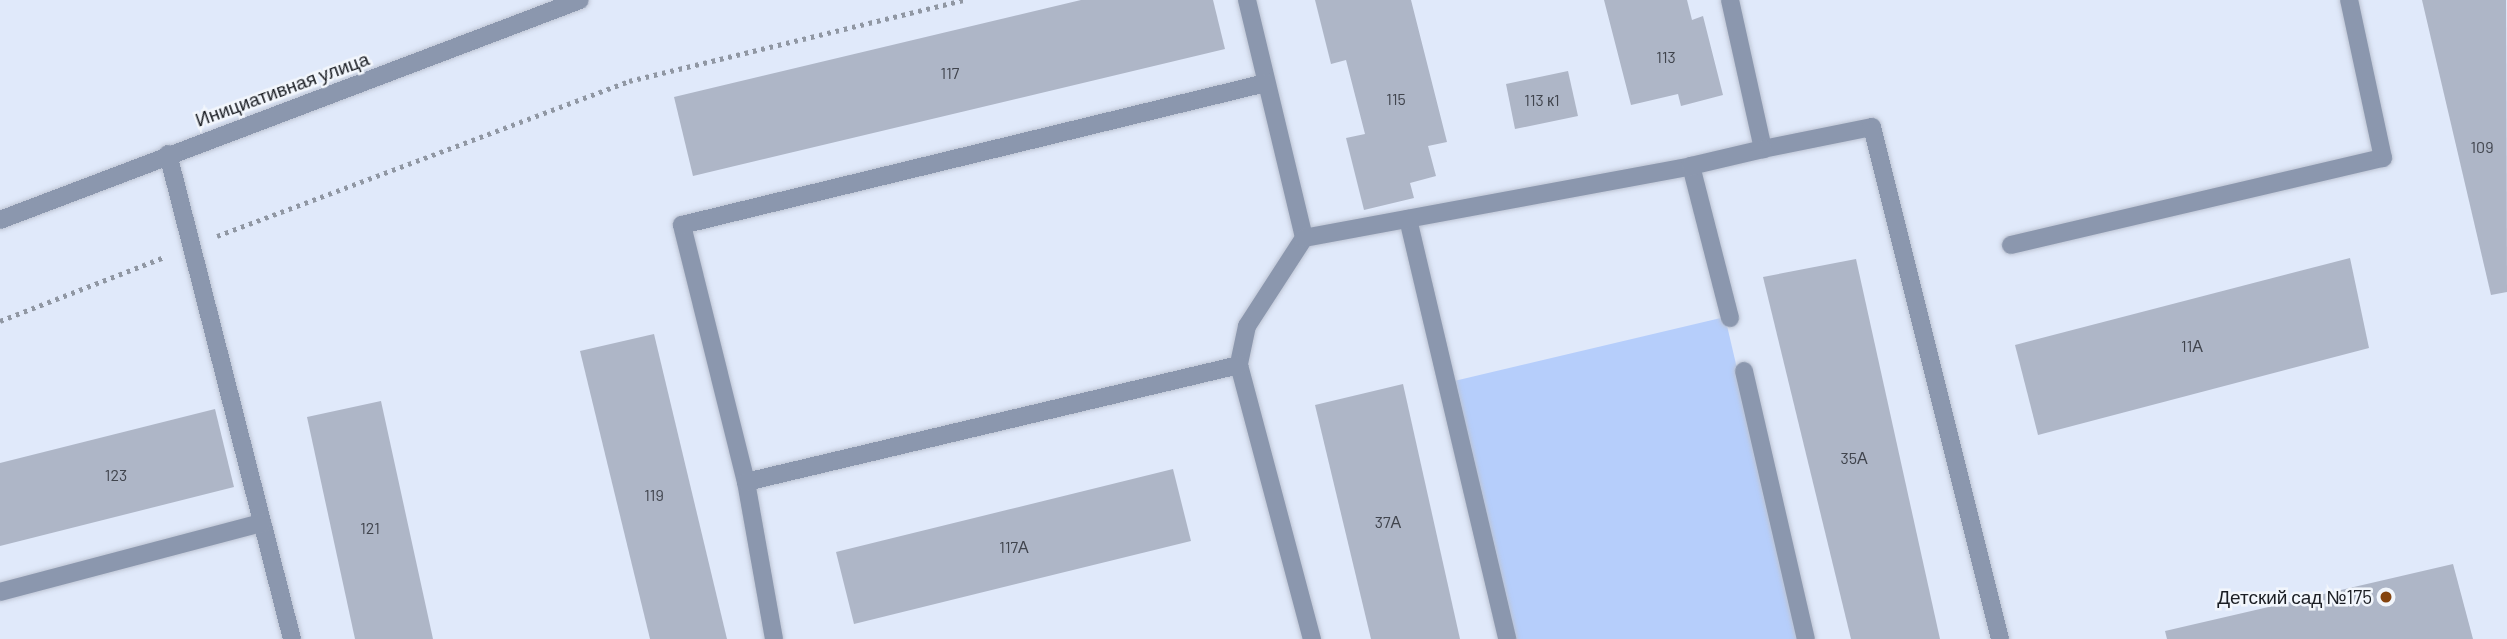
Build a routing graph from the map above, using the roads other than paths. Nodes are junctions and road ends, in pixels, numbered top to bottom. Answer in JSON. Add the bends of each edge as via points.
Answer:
{"nodes":[{"id":1,"x":580,"y":0,"type":"edge"},
{"id":2,"x":1247,"y":0,"type":"edge"},
{"id":3,"x":1730,"y":0,"type":"edge"},
{"id":4,"x":2349,"y":0,"type":"edge"},
{"id":5,"x":1266,"y":83,"type":"junction"},
{"id":6,"x":1763,"y":149,"type":"junction"},
{"id":7,"x":168,"y":154,"type":"junction"},
{"id":8,"x":1691,"y":166,"type":"junction"},
{"id":9,"x":1408,"y":219,"type":"junction"},
{"id":10,"x":0,"y":220,"type":"edge"},
{"id":11,"x":1304,"y":238,"type":"junction"},
{"id":12,"x":2011,"y":245,"type":"dead end"},
{"id":13,"x":1730,"y":318,"type":"dead end"},
{"id":14,"x":1239,"y":365,"type":"junction"},
{"id":15,"x":1744,"y":371,"type":"dead end"},
{"id":16,"x":746,"y":482,"type":"junction"},
{"id":17,"x":261,"y":523,"type":"junction"},
{"id":18,"x":0,"y":592,"type":"edge"},
{"id":19,"x":292,"y":639,"type":"edge"},
{"id":20,"x":774,"y":639,"type":"edge"},
{"id":21,"x":1312,"y":639,"type":"edge"},
{"id":22,"x":1507,"y":639,"type":"edge"},
{"id":23,"x":1806,"y":639,"type":"edge"},
{"id":24,"x":2000,"y":639,"type":"edge"}],
"edges":[{"from":1,"to":7,"type":"street","name":"Инициативная улица"},
{"from":2,"to":5,"type":"street"},
{"from":3,"to":6,"type":"street"},
{"from":4,"to":12,"type":"street","via":[[2383,158]]},
{"from":5,"to":11,"type":"street"},
{"from":5,"to":16,"type":"street","via":[[682,225]]},
{"from":6,"to":8,"type":"street"},
{"from":6,"to":24,"type":"street","via":[[1872,127]]},
{"from":7,"to":10,"type":"street","name":"Инициативная улица"},
{"from":7,"to":17,"type":"street"},
{"from":8,"to":9,"type":"street"},
{"from":8,"to":13,"type":"street"},
{"from":9,"to":11,"type":"street"},
{"from":9,"to":22,"type":"street"},
{"from":11,"to":14,"type":"street","via":[[1247,326]]},
{"from":14,"to":16,"type":"street"},
{"from":14,"to":21,"type":"street"},
{"from":15,"to":23,"type":"street"},
{"from":16,"to":20,"type":"street"},
{"from":17,"to":18,"type":"street"},
{"from":17,"to":19,"type":"street"}]}
